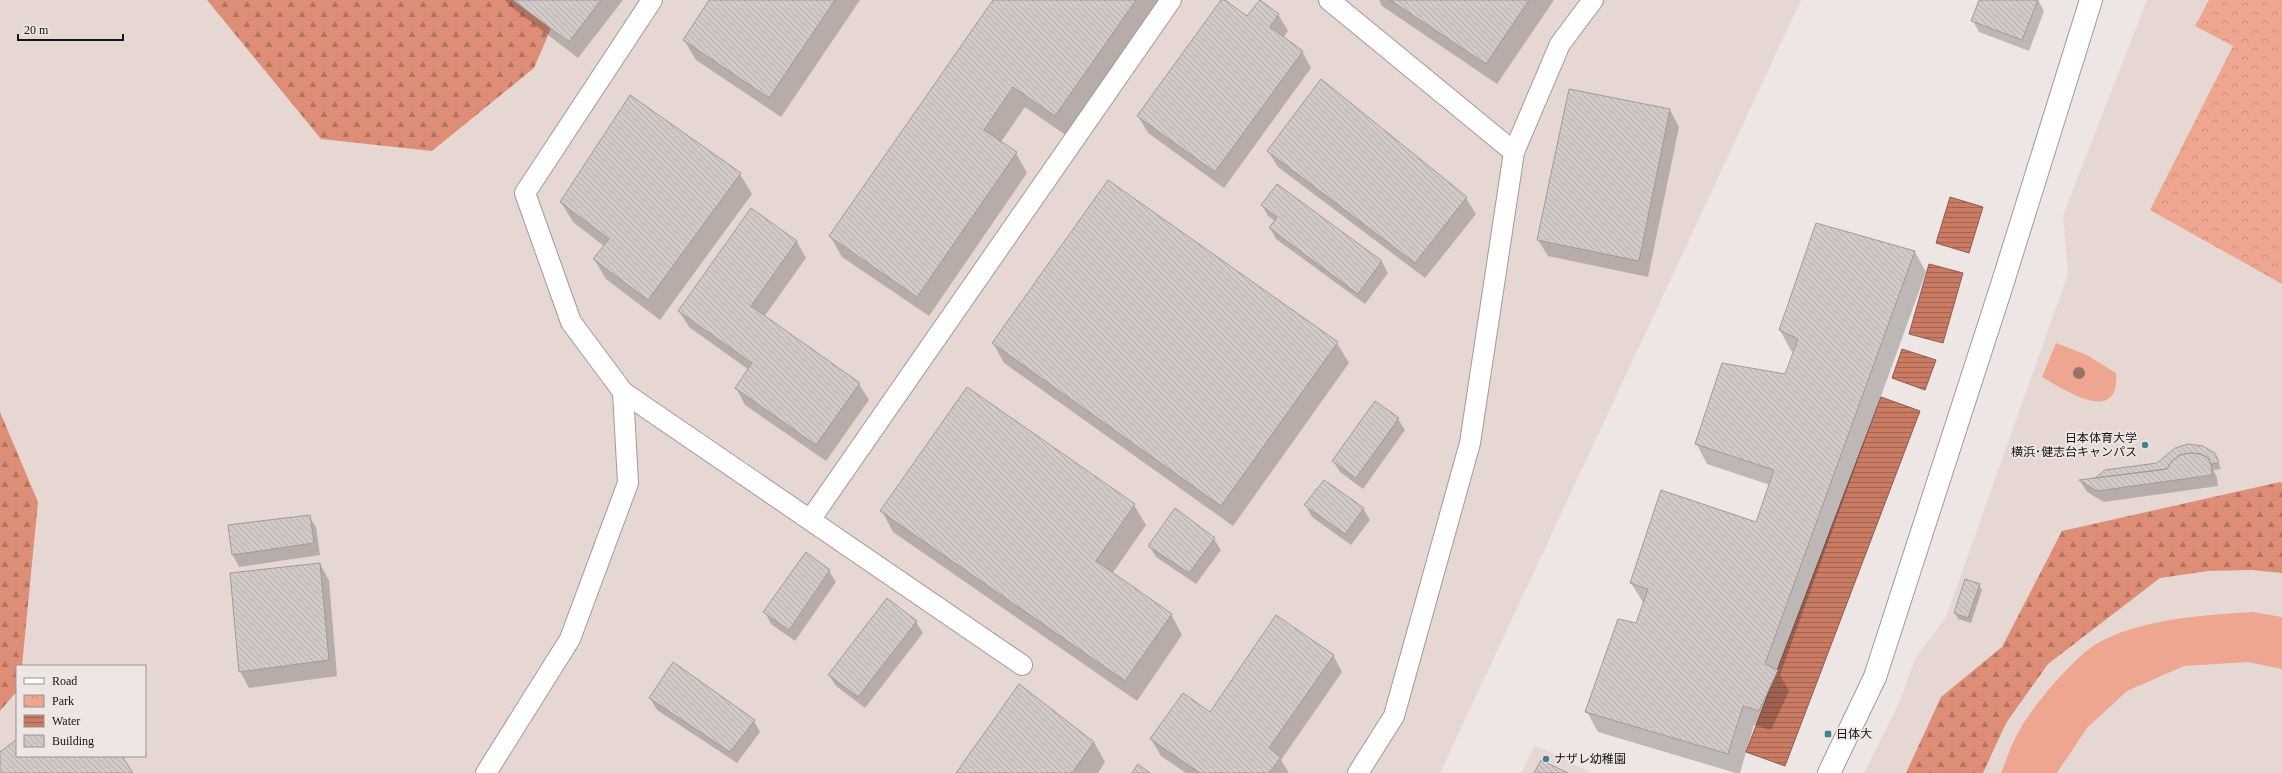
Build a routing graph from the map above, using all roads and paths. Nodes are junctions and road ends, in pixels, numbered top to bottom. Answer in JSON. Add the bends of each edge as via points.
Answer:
{"nodes":[{"id":1,"x":652,"y":0,"type":"edge"},
{"id":2,"x":1171,"y":0,"type":"edge"},
{"id":3,"x":1329,"y":0,"type":"edge"},
{"id":4,"x":1593,"y":0,"type":"edge"},
{"id":5,"x":2091,"y":0,"type":"edge"},
{"id":6,"x":1514,"y":152,"type":"junction"},
{"id":7,"x":623,"y":392,"type":"junction"},
{"id":8,"x":810,"y":520,"type":"junction"},
{"id":9,"x":1022,"y":665,"type":"dead end"},
{"id":10,"x":486,"y":773,"type":"edge"},
{"id":11,"x":1358,"y":773,"type":"edge"},
{"id":12,"x":1829,"y":773,"type":"edge"}],
"edges":[{"from":1,"to":7,"type":"lane","via":[[525,194],[571,322]]},
{"from":2,"to":8,"type":"lane"},
{"from":3,"to":6,"type":"lane"},
{"from":4,"to":6,"type":"lane","via":[[1560,44]]},
{"from":5,"to":12,"type":"street","via":[[2006,273],[1875,677]]},
{"from":6,"to":11,"type":"lane","via":[[1470,443],[1394,716]]},
{"from":7,"to":8,"type":"lane"},
{"from":7,"to":10,"type":"lane","via":[[628,483],[570,639]]},
{"from":8,"to":9,"type":"lane"}]}
